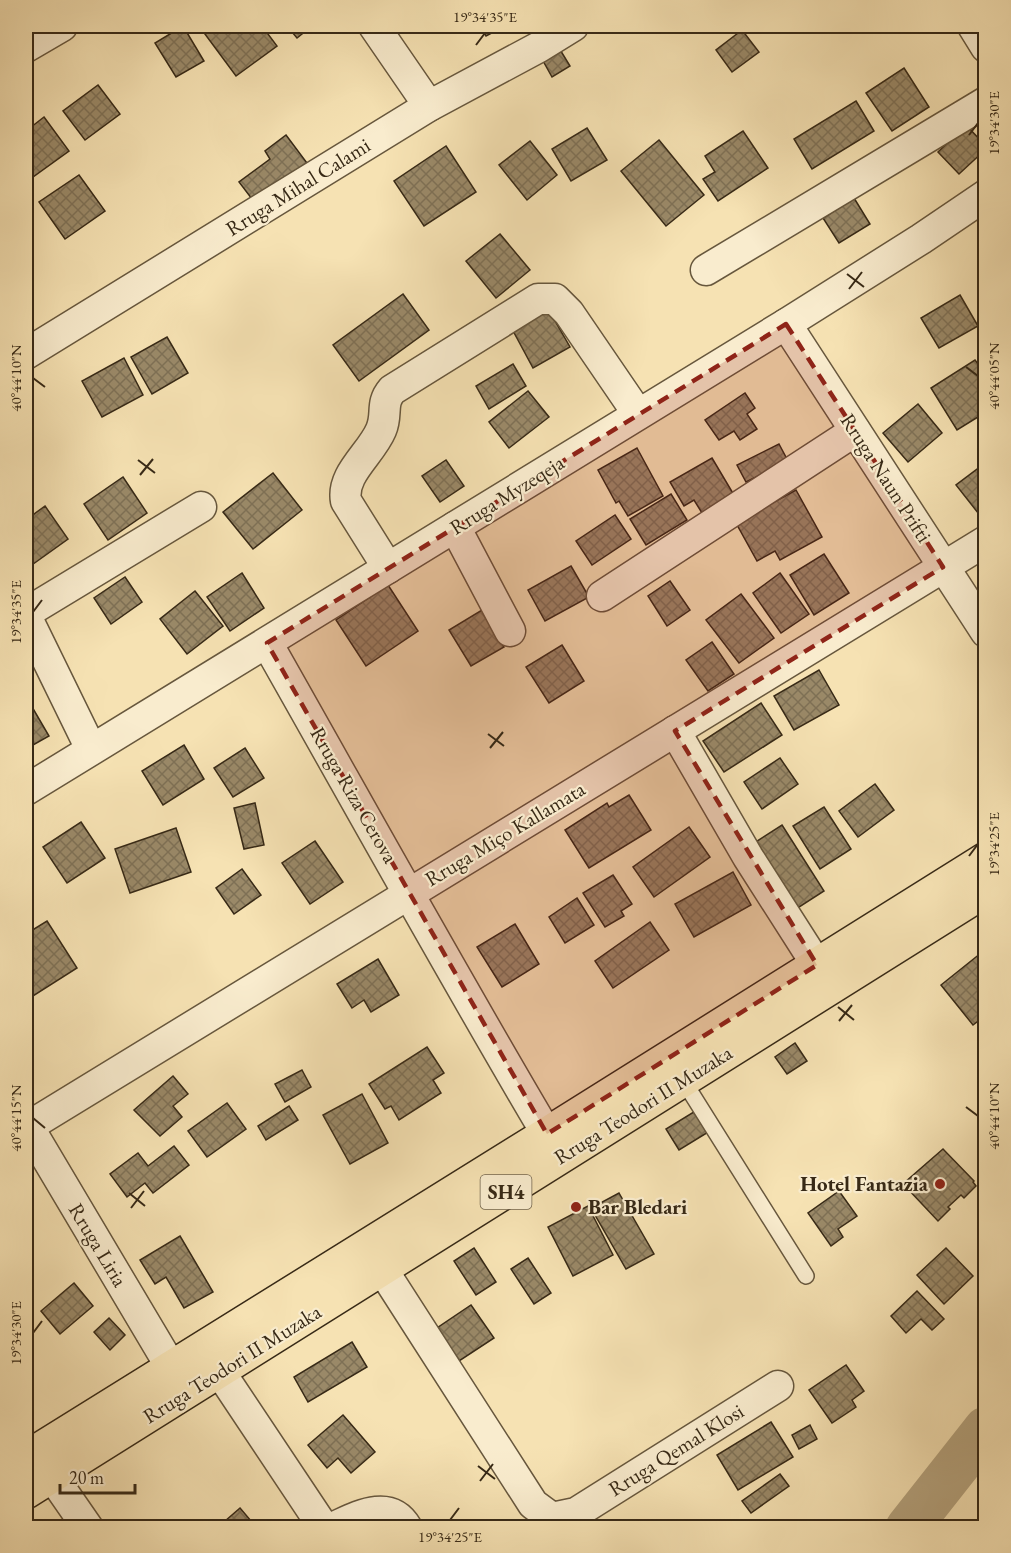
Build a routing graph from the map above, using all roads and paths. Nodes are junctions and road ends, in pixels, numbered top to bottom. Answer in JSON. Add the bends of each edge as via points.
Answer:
{"nodes":[{"id":1,"x":62,"y":26,"type":"edge"},
{"id":2,"x":374,"y":26,"type":"edge"},
{"id":3,"x":573,"y":26,"type":"edge"},
{"id":4,"x":973,"y":26,"type":"edge"},
{"id":5,"x":26,"y":47,"type":"edge"},
{"id":6,"x":986,"y":47,"type":"edge"},
{"id":7,"x":986,"y":102,"type":"edge"},
{"id":8,"x":429,"y":106,"type":"junction"},
{"id":9,"x":986,"y":195,"type":"edge"},
{"id":10,"x":706,"y":270,"type":"dead end"},
{"id":11,"x":786,"y":324,"type":"junction"},
{"id":12,"x":26,"y":354,"type":"edge"},
{"id":13,"x":638,"y":414,"type":"junction"},
{"id":14,"x":855,"y":431,"type":"junction"},
{"id":15,"x":201,"y":507,"type":"dead end"},
{"id":16,"x":455,"y":527,"type":"junction"},
{"id":17,"x":986,"y":541,"type":"edge"},
{"id":18,"x":944,"y":567,"type":"junction"},
{"id":19,"x":388,"y":568,"type":"junction"},
{"id":20,"x":602,"y":596,"type":"dead end"},
{"id":21,"x":26,"y":614,"type":"edge"},
{"id":22,"x":510,"y":631,"type":"dead end"},
{"id":23,"x":986,"y":632,"type":"edge"},
{"id":24,"x":267,"y":643,"type":"junction"},
{"id":25,"x":675,"y":731,"type":"junction"},
{"id":26,"x":91,"y":749,"type":"junction"},
{"id":27,"x":26,"y":790,"type":"edge"},
{"id":28,"x":986,"y":859,"type":"edge"},
{"id":29,"x":986,"y":890,"type":"edge"},
{"id":30,"x":410,"y":893,"type":"junction"},
{"id":31,"x":817,"y":965,"type":"junction"},
{"id":32,"x":683,"y":1080,"type":"junction"},
{"id":33,"x":26,"y":1126,"type":"edge"},
{"id":34,"x":547,"y":1134,"type":"junction"},
{"id":35,"x":382,"y":1269,"type":"junction"},
{"id":36,"x":806,"y":1276,"type":"dead end"},
{"id":37,"x":171,"y":1367,"type":"junction"},
{"id":38,"x":219,"y":1372,"type":"junction"},
{"id":39,"x":778,"y":1386,"type":"dead end"},
{"id":40,"x":34,"y":1475,"type":"edge"},
{"id":41,"x":88,"y":1527,"type":"edge"},
{"id":42,"x":324,"y":1527,"type":"edge"},
{"id":43,"x":332,"y":1527,"type":"edge"},
{"id":44,"x":407,"y":1527,"type":"edge"}],
"edges":[{"from":1,"to":5,"type":"street"},
{"from":2,"to":8,"type":"street"},
{"from":3,"to":8,"type":"street","name":"Rruga Mihal Calami"},
{"from":4,"to":6,"type":"street"},
{"from":7,"to":10,"type":"street"},
{"from":8,"to":12,"type":"street","name":"Rruga Mihal Calami"},
{"from":9,"to":11,"type":"street","name":"Rruga Myzeqeja"},
{"from":11,"to":13,"type":"street","name":"Rruga Myzeqeja"},
{"from":11,"to":14,"type":"street","name":"Rruga Naun Prifti"},
{"from":13,"to":16,"type":"street","name":"Rruga Myzeqeja"},
{"from":13,"to":19,"type":"street","via":[[569,313],[555,299],[538,299],[528,305],[386,397],[381,431],[344,491],[346,501]]},
{"from":14,"to":18,"type":"street","name":"Rruga Naun Prifti"},
{"from":14,"to":20,"type":"street"},
{"from":15,"to":21,"type":"street"},
{"from":16,"to":19,"type":"street","name":"Rruga Myzeqeja"},
{"from":16,"to":22,"type":"street"},
{"from":17,"to":18,"type":"street","name":"Rruga Miço Kallamata"},
{"from":18,"to":23,"type":"street","name":"Rruga Naun Prifti"},
{"from":18,"to":25,"type":"street","name":"Rruga Miço Kallamata"},
{"from":19,"to":24,"type":"street","name":"Rruga Myzeqeja"},
{"from":21,"to":26,"type":"street"},
{"from":24,"to":26,"type":"street","name":"Rruga Myzeqeja"},
{"from":24,"to":30,"type":"street","name":"Rruga Riza Cerova"},
{"from":25,"to":30,"type":"street","name":"Rruga Miço Kallamata"},
{"from":25,"to":31,"type":"street"},
{"from":26,"to":27,"type":"street","name":"Rruga Myzeqeja"},
{"from":28,"to":31,"type":"main road","name":"Rruga Teodori II Muzaka","number":"SH4"},
{"from":29,"to":32,"type":"main road","name":"Rruga Teodori II Muzaka","number":"SH4"},
{"from":30,"to":33,"type":"street","name":"Rruga Miço Kallamata"},
{"from":30,"to":34,"type":"street","name":"Rruga Riza Cerova","via":[[466,999]]},
{"from":31,"to":34,"type":"main road","name":"Rruga Teodori II Muzaka","number":"SH4"},
{"from":32,"to":35,"type":"main road","name":"Rruga Teodori II Muzaka","number":"SH4"},
{"from":32,"to":36,"type":"lane"},
{"from":33,"to":37,"type":"street","name":"Rruga Liria"},
{"from":34,"to":37,"type":"main road","name":"Rruga Teodori II Muzaka","number":"SH4"},
{"from":35,"to":38,"type":"main road","name":"Rruga Teodori II Muzaka","number":"SH4"},
{"from":35,"to":39,"type":"street","name":"Rruga Qemal Klosi","via":[[533,1504],[552,1518],[576,1513]]},
{"from":37,"to":40,"type":"main road","name":"Rruga Teodori II Muzaka","number":"SH4"},
{"from":38,"to":40,"type":"main road","name":"Rruga Teodori II Muzaka","number":"SH4"},
{"from":38,"to":42,"type":"street"},
{"from":40,"to":41,"type":"street"},
{"from":43,"to":44,"type":"street","via":[[373,1511],[391,1513]]}]}
